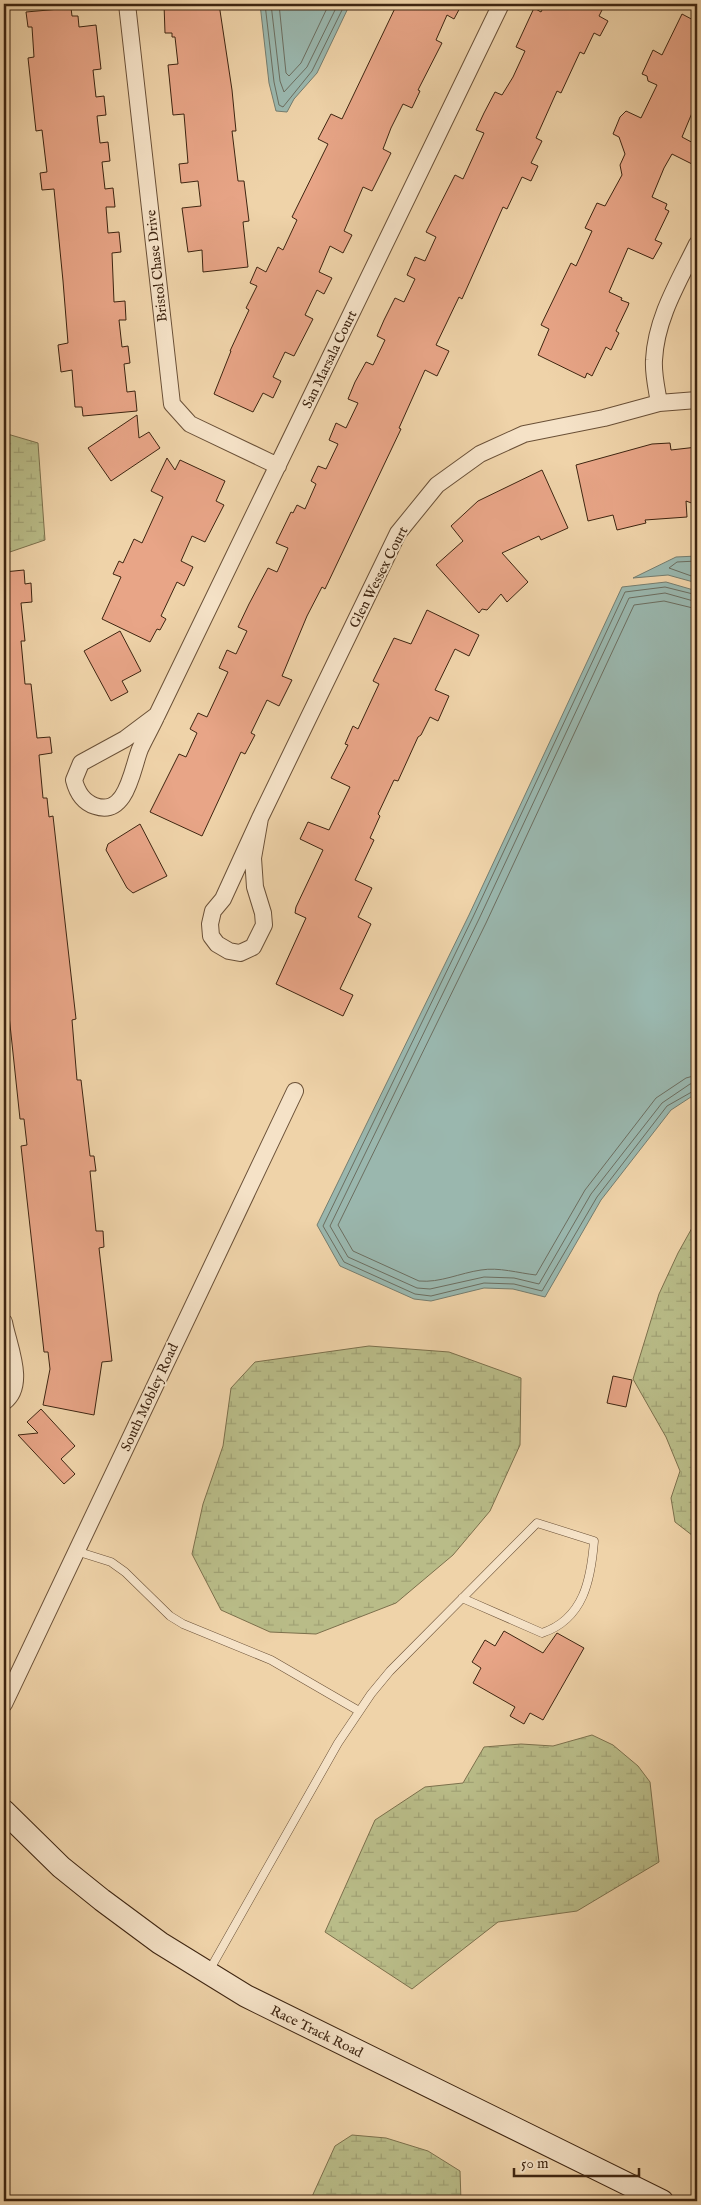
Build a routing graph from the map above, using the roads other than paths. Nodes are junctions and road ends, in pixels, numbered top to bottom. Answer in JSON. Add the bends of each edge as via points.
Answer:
{"nodes":[{"id":1,"x":127,"y":4,"type":"edge"},
{"id":2,"x":501,"y":4,"type":"edge"},
{"id":3,"x":697,"y":244,"type":"edge"},
{"id":4,"x":697,"y":400,"type":"edge"},
{"id":5,"x":659,"y":403,"type":"junction"},
{"id":6,"x":278,"y":466,"type":"junction"},
{"id":7,"x":157,"y":715,"type":"junction"},
{"id":8,"x":260,"y":818,"type":"junction"},
{"id":9,"x":295,"y":1091,"type":"dead end"},
{"id":10,"x":4,"y":1322,"type":"edge"},
{"id":11,"x":4,"y":1402,"type":"edge"},
{"id":12,"x":76,"y":1551,"type":"junction"},
{"id":13,"x":462,"y":1598,"type":"junction"},
{"id":14,"x":4,"y":1704,"type":"edge"},
{"id":15,"x":359,"y":1711,"type":"junction"},
{"id":16,"x":4,"y":1811,"type":"edge"},
{"id":17,"x":208,"y":1973,"type":"junction"},
{"id":18,"x":662,"y":2201,"type":"edge"}],
"edges":[{"from":1,"to":6,"type":"street","name":"Bristol Chase Drive","via":[[172,404],[190,424]]},
{"from":2,"to":6,"type":"street","name":"San Marsala Court"},
{"from":3,"to":5,"type":"street","via":[[664,312],[658,334],[653,362]]},
{"from":4,"to":5,"type":"street","name":"Glen Wessex Court"},
{"from":5,"to":8,"type":"street","name":"Glen Wessex Court","via":[[524,434],[480,454],[437,485],[398,532]]},
{"from":6,"to":7,"type":"street","name":"San Marsala Court"},
{"from":7,"to":7,"type":"street","name":"San Marsala Court","via":[[126,739],[81,763],[74,780],[80,796],[89,804],[106,808],[124,796],[140,750]]},
{"from":8,"to":8,"type":"street","name":"Glen Wessex Court","via":[[223,899],[213,911],[211,936],[229,951],[240,953],[253,947],[264,925],[255,887],[253,858]]},
{"from":9,"to":12,"type":"street","name":"South Mobley Road"},
{"from":10,"to":11,"type":"street","via":[[16,1376],[11,1397]]},
{"from":12,"to":14,"type":"street","name":"South Mobley Road"},
{"from":12,"to":15,"type":"lane","via":[[110,1562],[125,1572],[170,1616],[183,1624],[271,1660]]},
{"from":13,"to":13,"type":"lane","via":[[537,1523],[594,1541],[585,1596],[554,1629],[542,1633]]},
{"from":13,"to":15,"type":"lane","via":[[390,1671]]},
{"from":15,"to":17,"type":"lane"},
{"from":16,"to":17,"type":"main road","name":"Race Track Road","via":[[61,1867],[102,1900],[160,1943]]},
{"from":17,"to":18,"type":"main road","name":"Race Track Road","via":[[246,1996]]}]}
